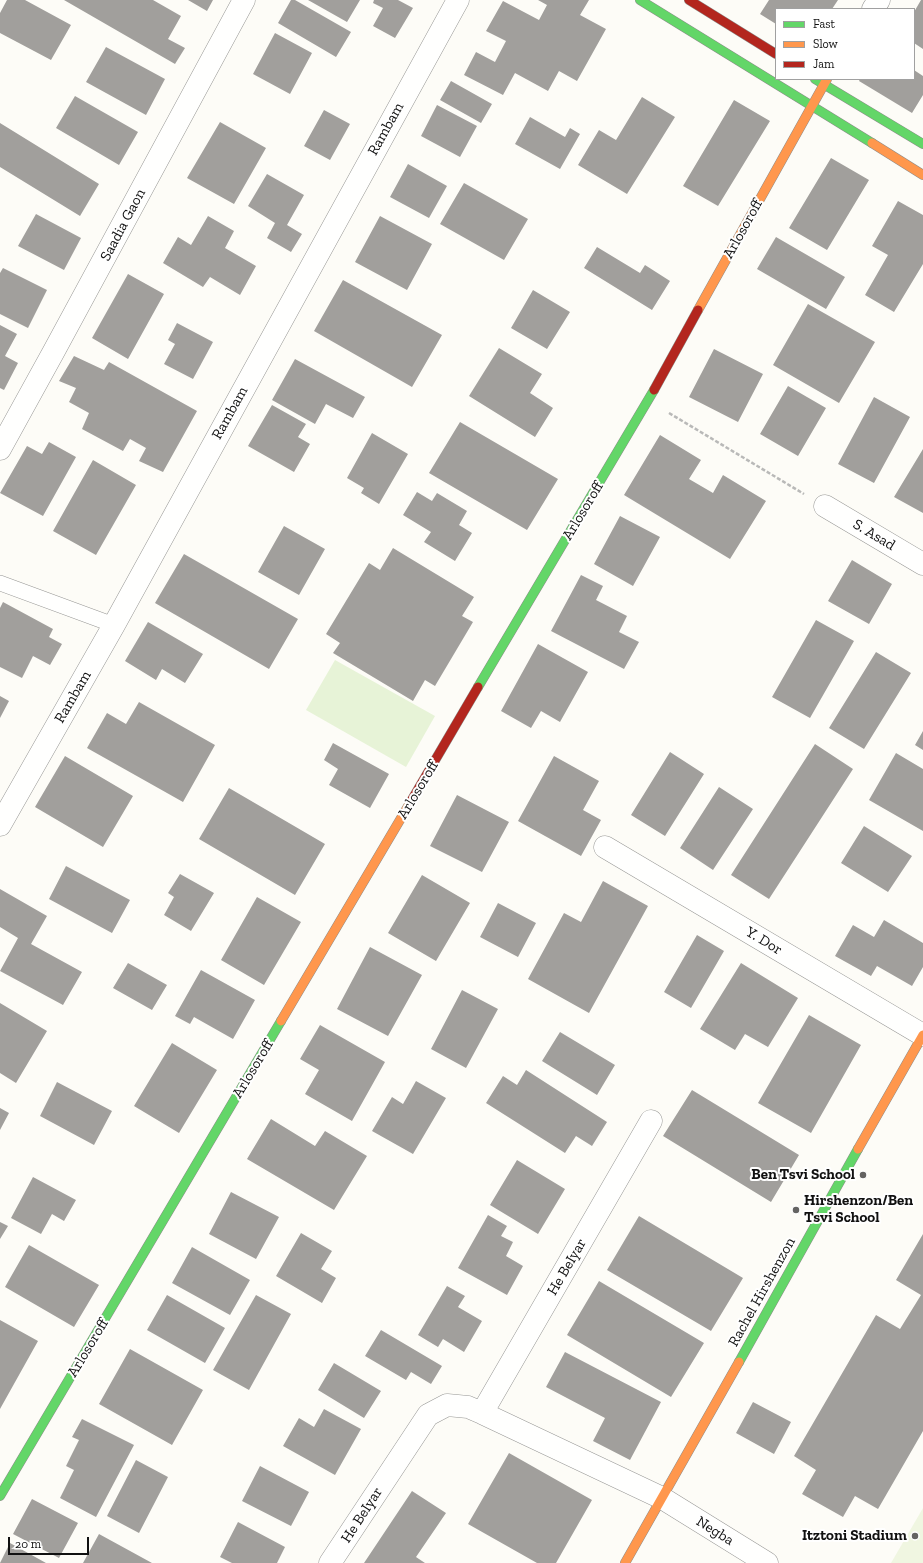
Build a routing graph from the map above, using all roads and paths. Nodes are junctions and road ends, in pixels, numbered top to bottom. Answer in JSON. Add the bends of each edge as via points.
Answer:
{"nodes":[{"id":1,"x":244,"y":0,"type":"edge"},
{"id":2,"x":458,"y":0,"type":"edge"},
{"id":3,"x":640,"y":0,"type":"edge"},
{"id":4,"x":689,"y":0,"type":"edge"},
{"id":5,"x":775,"y":53,"type":"edge"},
{"id":6,"x":826,"y":82,"type":"edge"},
{"id":7,"x":811,"y":107,"type":"junction"},
{"id":8,"x":923,"y":144,"type":"edge"},
{"id":9,"x":923,"y":175,"type":"edge"},
{"id":10,"x":648,"y":400,"type":"junction"},
{"id":11,"x":0,"y":449,"type":"edge"},
{"id":12,"x":825,"y":506,"type":"joint"},
{"id":13,"x":923,"y":564,"type":"edge"},
{"id":14,"x":0,"y":583,"type":"edge"},
{"id":15,"x":114,"y":625,"type":"junction"},
{"id":16,"x":0,"y":825,"type":"edge"},
{"id":17,"x":605,"y":847,"type":"dead end"},
{"id":18,"x":923,"y":1035,"type":"edge"},
{"id":19,"x":651,"y":1121,"type":"dead end"},
{"id":20,"x":482,"y":1413,"type":"junction"},
{"id":21,"x":0,"y":1496,"type":"edge"},
{"id":22,"x":662,"y":1498,"type":"junction"},
{"id":23,"x":330,"y":1563,"type":"edge"},
{"id":24,"x":625,"y":1563,"type":"edge"},
{"id":25,"x":767,"y":1563,"type":"edge"}],
"edges":[{"from":1,"to":11,"type":"street","name":"Saadia Gaon"},
{"from":2,"to":15,"type":"street","name":"Rambam"},
{"from":3,"to":7,"type":"street"},
{"from":4,"to":5,"type":"street"},
{"from":6,"to":7,"type":"street","name":"Arlosoroff"},
{"from":6,"to":8,"type":"street"},
{"from":7,"to":9,"type":"street"},
{"from":7,"to":10,"type":"street","name":"Arlosoroff"},
{"from":10,"to":12,"type":"path"},
{"from":10,"to":21,"type":"street","name":"Arlosoroff"},
{"from":12,"to":13,"type":"street","name":"S. Asad"},
{"from":14,"to":15,"type":"lane"},
{"from":15,"to":16,"type":"street","name":"Rambam"},
{"from":17,"to":18,"type":"street","name":"Y. Dor"},
{"from":18,"to":22,"type":"street","name":"Rachel Hirshenzon"},
{"from":19,"to":20,"type":"street","name":"He BeIyar"},
{"from":20,"to":22,"type":"street","name":"He BeIyar"},
{"from":20,"to":23,"type":"street","name":"He BeIyar","via":[[468,1407],[447,1406],[428,1415]]},
{"from":22,"to":24,"type":"street","name":"Rachel Hirshenzon"},
{"from":22,"to":25,"type":"street","name":"Negba"}]}
